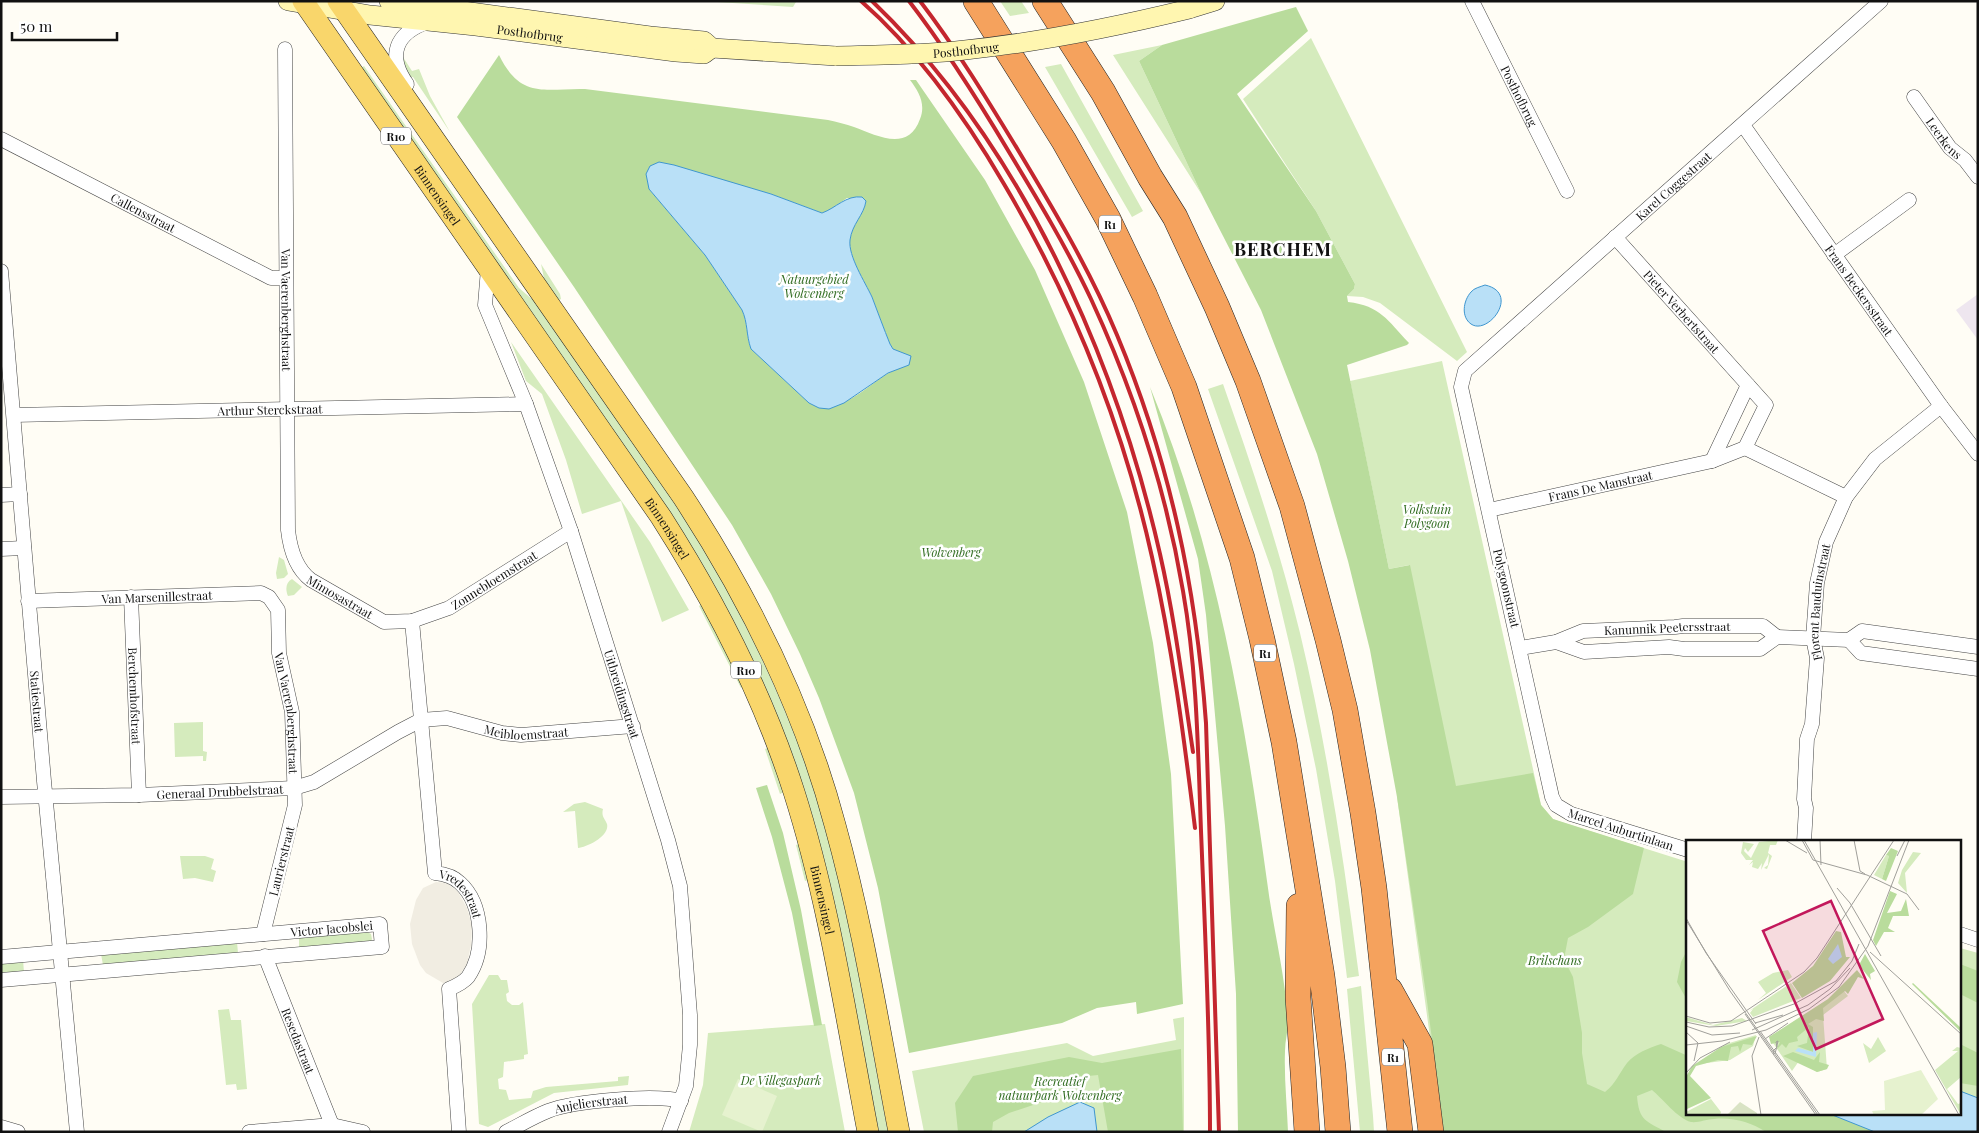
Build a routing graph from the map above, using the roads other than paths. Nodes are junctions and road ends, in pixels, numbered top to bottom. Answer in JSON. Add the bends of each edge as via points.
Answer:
{"nodes":[{"id":1,"x":389,"y":1,"type":"edge"},
{"id":2,"x":976,"y":1,"type":"edge"},
{"id":3,"x":1045,"y":1,"type":"edge"},
{"id":4,"x":1216,"y":1,"type":"edge"},
{"id":5,"x":1472,"y":1,"type":"edge"},
{"id":6,"x":1881,"y":1,"type":"edge"},
{"id":7,"x":298,"y":2,"type":"edge"},
{"id":8,"x":342,"y":6,"type":"edge"},
{"id":9,"x":429,"y":22,"type":"junction"},
{"id":10,"x":712,"y":48,"type":"junction"},
{"id":11,"x":285,"y":49,"type":"dead end"},
{"id":12,"x":1914,"y":97,"type":"dead end"},
{"id":13,"x":1743,"y":125,"type":"junction"},
{"id":14,"x":428,"y":130,"type":"junction"},
{"id":15,"x":1,"y":139,"type":"edge"},
{"id":16,"x":1978,"y":177,"type":"edge"},
{"id":17,"x":1567,"y":191,"type":"dead end"},
{"id":18,"x":1909,"y":200,"type":"dead end"},
{"id":19,"x":1615,"y":237,"type":"junction"},
{"id":20,"x":1834,"y":255,"type":"junction"},
{"id":21,"x":488,"y":269,"type":"junction"},
{"id":22,"x":1,"y":272,"type":"edge"},
{"id":23,"x":286,"y":278,"type":"junction"},
{"id":24,"x":1465,"y":371,"type":"joint"},
{"id":25,"x":1748,"y":385,"type":"junction"},
{"id":26,"x":526,"y":404,"type":"junction"},
{"id":27,"x":1941,"y":406,"type":"junction"},
{"id":28,"x":287,"y":409,"type":"junction"},
{"id":29,"x":14,"y":415,"type":"junction"},
{"id":30,"x":1746,"y":448,"type":"junction"},
{"id":31,"x":1976,"y":448,"type":"edge"},
{"id":32,"x":1712,"y":461,"type":"junction"},
{"id":33,"x":20,"y":494,"type":"junction"},
{"id":34,"x":1,"y":495,"type":"edge"},
{"id":35,"x":1846,"y":497,"type":"junction"},
{"id":36,"x":1489,"y":510,"type":"junction"},
{"id":37,"x":571,"y":530,"type":"junction"},
{"id":38,"x":24,"y":548,"type":"junction"},
{"id":39,"x":1,"y":549,"type":"edge"},
{"id":40,"x":301,"y":569,"type":"joint"},
{"id":41,"x":131,"y":597,"type":"junction"},
{"id":42,"x":28,"y":601,"type":"junction"},
{"id":43,"x":278,"y":610,"type":"joint"},
{"id":44,"x":412,"y":621,"type":"junction"},
{"id":45,"x":1777,"y":637,"type":"junction"},
{"id":46,"x":1813,"y":638,"type":"junction"},
{"id":47,"x":1849,"y":640,"type":"junction"},
{"id":48,"x":1556,"y":642,"type":"junction"},
{"id":49,"x":1978,"y":647,"type":"edge"},
{"id":50,"x":1520,"y":648,"type":"junction"},
{"id":51,"x":1978,"y":669,"type":"edge"},
{"id":52,"x":421,"y":720,"type":"junction"},
{"id":53,"x":633,"y":726,"type":"junction"},
{"id":54,"x":294,"y":788,"type":"junction"},
{"id":55,"x":139,"y":795,"type":"junction"},
{"id":56,"x":1,"y":797,"type":"edge"},
{"id":57,"x":45,"y":797,"type":"junction"},
{"id":58,"x":1556,"y":805,"type":"joint"},
{"id":59,"x":1804,"y":840,"type":"edge"},
{"id":60,"x":1301,"y":846,"type":"junction"},
{"id":61,"x":1686,"y":849,"type":"edge"},
{"id":62,"x":263,"y":934,"type":"junction"},
{"id":63,"x":1962,"y":935,"type":"edge"},
{"id":64,"x":1978,"y":940,"type":"edge"},
{"id":65,"x":59,"y":952,"type":"junction"},
{"id":66,"x":265,"y":956,"type":"junction"},
{"id":67,"x":1,"y":957,"type":"edge"},
{"id":68,"x":62,"y":974,"type":"junction"},
{"id":69,"x":1,"y":980,"type":"edge"},
{"id":70,"x":1385,"y":982,"type":"junction"},
{"id":71,"x":681,"y":1101,"type":"junction"},
{"id":72,"x":1,"y":1127,"type":"edge"},
{"id":73,"x":331,"y":1128,"type":"edge"},
{"id":74,"x":18,"y":1132,"type":"edge"},
{"id":75,"x":76,"y":1132,"type":"edge"},
{"id":76,"x":249,"y":1132,"type":"edge"},
{"id":77,"x":363,"y":1132,"type":"edge"},
{"id":78,"x":459,"y":1132,"type":"edge"},
{"id":79,"x":506,"y":1132,"type":"edge"},
{"id":80,"x":669,"y":1132,"type":"edge"},
{"id":81,"x":868,"y":1132,"type":"edge"},
{"id":82,"x":899,"y":1132,"type":"edge"},
{"id":83,"x":1307,"y":1132,"type":"edge"},
{"id":84,"x":1338,"y":1132,"type":"edge"},
{"id":85,"x":1400,"y":1132,"type":"edge"},
{"id":86,"x":1431,"y":1132,"type":"edge"}],
"edges":[{"from":1,"to":10,"type":"street","name":"Posthofbrug","via":[[704,41]]},
{"from":2,"to":60,"type":"highway","number":"R1","via":[[1059,132],[1108,219],[1158,323],[1184,387],[1249,585],[1284,742]]},
{"from":3,"to":70,"type":"highway","number":"R1","via":[[1103,92],[1175,217],[1231,339],[1263,420],[1308,561],[1344,710],[1369,846]]},
{"from":4,"to":10,"type":"street","name":"Posthofbrug","bridge":true,"via":[[1109,28],[1004,46],[836,56]]},
{"from":5,"to":17,"type":"street","name":"Posthofbrug"},
{"from":6,"to":13,"type":"street","name":"Karel Coggestraat"},
{"from":7,"to":8,"type":"street","name":"Posthofbrug"},
{"from":7,"to":21,"type":"main road","name":"Binnensingel","number":"R10"},
{"from":8,"to":9,"type":"street","name":"Posthofbrug"},
{"from":8,"to":14,"type":"main road","number":"R10"},
{"from":9,"to":10,"type":"street","name":"Posthofbrug","via":[[676,52],[704,54]]},
{"from":9,"to":14,"type":"street","via":[[406,34],[396,60],[400,73],[433,120]]},
{"from":11,"to":23,"type":"street","name":"Van Vaerenberghstraat"},
{"from":12,"to":16,"type":"street","name":"Leerkens","via":[[1950,148]]},
{"from":13,"to":19,"type":"street","name":"Karel Coggestraat"},
{"from":13,"to":20,"type":"street","name":"Frans Beckersstraat"},
{"from":14,"to":82,"type":"main road","number":"R10","via":[[683,497],[729,571],[768,646],[804,731],[835,824],[853,897]]},
{"from":15,"to":23,"type":"street","name":"Callensstraat","via":[[270,278]]},
{"from":18,"to":20,"type":"street"},
{"from":19,"to":24,"type":"street","name":"Karel Coggestraat"},
{"from":19,"to":25,"type":"street","name":"Pieter Verbertstraat"},
{"from":20,"to":27,"type":"street","name":"Frans Beckersstraat"},
{"from":21,"to":26,"type":"street","name":"Uitbreidingstraat","via":[[485,305]]},
{"from":21,"to":81,"type":"main road","name":"Binnensingel","number":"R10","via":[[683,551],[749,676],[786,768],[814,863]]},
{"from":22,"to":29,"type":"street","name":"Statiestraat"},
{"from":23,"to":28,"type":"street","name":"Van Vaerenberghstraat"},
{"from":24,"to":36,"type":"street","name":"Polygoonstraat","via":[[1460,387]]},
{"from":25,"to":30,"type":"street","name":"Pieter Verbertstraat","via":[[1766,405]]},
{"from":25,"to":32,"type":"street"},
{"from":26,"to":28,"type":"street","name":"Arthur Sterckstraat"},
{"from":26,"to":37,"type":"street","name":"Uitbreidingstraat"},
{"from":27,"to":31,"type":"street","name":"Frans Beckersstraat"},
{"from":27,"to":35,"type":"street","name":"Florent Bauduinstraat","via":[[1875,459]]},
{"from":28,"to":29,"type":"street","name":"Arthur Sterckstraat"},
{"from":28,"to":40,"type":"street","name":"Van Vaerenberghstraat","via":[[288,530],[294,556]]},
{"from":29,"to":33,"type":"street","name":"Statiestraat"},
{"from":30,"to":32,"type":"street","name":"Frans De Manstraat"},
{"from":30,"to":35,"type":"street"},
{"from":32,"to":36,"type":"street","name":"Frans De Manstraat"},
{"from":33,"to":34,"type":"street"},
{"from":33,"to":38,"type":"street","name":"Statiestraat"},
{"from":35,"to":46,"type":"street","name":"Florent Bauduinstraat","via":[[1826,542]]},
{"from":36,"to":50,"type":"street","name":"Polygoonstraat"},
{"from":37,"to":44,"type":"street","name":"Zonnebloemstraat","via":[[449,608]]},
{"from":37,"to":53,"type":"street","name":"Uitbreidingstraat"},
{"from":38,"to":39,"type":"street"},
{"from":38,"to":42,"type":"street","name":"Statiestraat"},
{"from":40,"to":44,"type":"street","name":"Mimosastraat","via":[[311,580],[384,622]]},
{"from":41,"to":42,"type":"street","name":"Van Marsenillestraat"},
{"from":41,"to":43,"type":"street","name":"Van Marsenillestraat","via":[[261,593]]},
{"from":41,"to":55,"type":"street","name":"Berchemhofstraat"},
{"from":42,"to":57,"type":"street","name":"Statiestraat"},
{"from":43,"to":54,"type":"street","name":"Van Vaerenberghstraat","via":[[279,653],[292,712]]},
{"from":44,"to":52,"type":"street","name":"Vredestraat"},
{"from":45,"to":46,"type":"street","name":"Kanunnik Peetersstraat"},
{"from":45,"to":48,"type":"street","name":"Kanunnik Peetersstraat","via":[[1760,649],[1670,646],[1584,652]]},
{"from":45,"to":48,"type":"street","name":"Kanunnik Peetersstraat","via":[[1763,626],[1719,624],[1583,631]]},
{"from":46,"to":47,"type":"street","name":"Kanunnik Peetersstraat"},
{"from":46,"to":59,"type":"street","name":"Florent Bauduinstraat","via":[[1817,658],[1812,724],[1807,740]]},
{"from":47,"to":49,"type":"street","name":"Kanunnik Peetersstraat","via":[[1862,631]]},
{"from":47,"to":51,"type":"street","via":[[1861,653]]},
{"from":48,"to":50,"type":"street","name":"Kanunnik Peetersstraat"},
{"from":50,"to":58,"type":"street","name":"Polygoonstraat"},
{"from":52,"to":53,"type":"street","name":"Meibloemstraat","via":[[447,718],[521,735]]},
{"from":52,"to":54,"type":"street","name":"Generaal Drubbelstraat","via":[[314,782]]},
{"from":52,"to":78,"type":"street","name":"Vredestraat","via":[[435,873],[460,882],[477,912],[479,926],[475,964],[467,978],[449,989]]},
{"from":53,"to":71,"type":"street","name":"Uitbreidingstraat","via":[[680,886],[690,1030],[687,1075]]},
{"from":54,"to":55,"type":"street","name":"Generaal Drubbelstraat"},
{"from":54,"to":62,"type":"street","name":"Laurierstraat","via":[[295,805]]},
{"from":55,"to":57,"type":"street","name":"Generaal Drubbelstraat"},
{"from":56,"to":57,"type":"street","name":"Generaal Drubbelstraat"},
{"from":57,"to":65,"type":"street","name":"Statiestraat"},
{"from":58,"to":61,"type":"street","name":"Marcel Auburtinlaan","via":[[1571,814]]},
{"from":60,"to":83,"type":"highway","via":[[1298,997]]},
{"from":60,"to":84,"type":"highway","number":"R1","via":[[1322,976]]},
{"from":62,"to":65,"type":"street","name":"Victor Jacobslei"},
{"from":62,"to":66,"type":"street","name":"Victor Jacobslei","via":[[380,924],[382,947]]},
{"from":63,"to":64,"type":"street"},
{"from":65,"to":67,"type":"street","name":"Victor Jacobslei"},
{"from":65,"to":68,"type":"street","name":"Statiestraat"},
{"from":66,"to":68,"type":"street","name":"Victor Jacobslei"},
{"from":66,"to":73,"type":"street","name":"Resedastraat"},
{"from":68,"to":69,"type":"street","name":"Victor Jacobslei"},
{"from":68,"to":75,"type":"street","name":"Statiestraat"},
{"from":70,"to":85,"type":"highway","number":"R1"},
{"from":70,"to":86,"type":"highway","via":[[1420,1044]]},
{"from":71,"to":79,"type":"street","name":"Anjelierstraat","via":[[659,1098],[576,1104],[548,1111]]},
{"from":71,"to":80,"type":"street","name":"Uitbreidingstraat"},
{"from":72,"to":74,"type":"street"},
{"from":73,"to":76,"type":"street"},
{"from":73,"to":77,"type":"street"}]}
